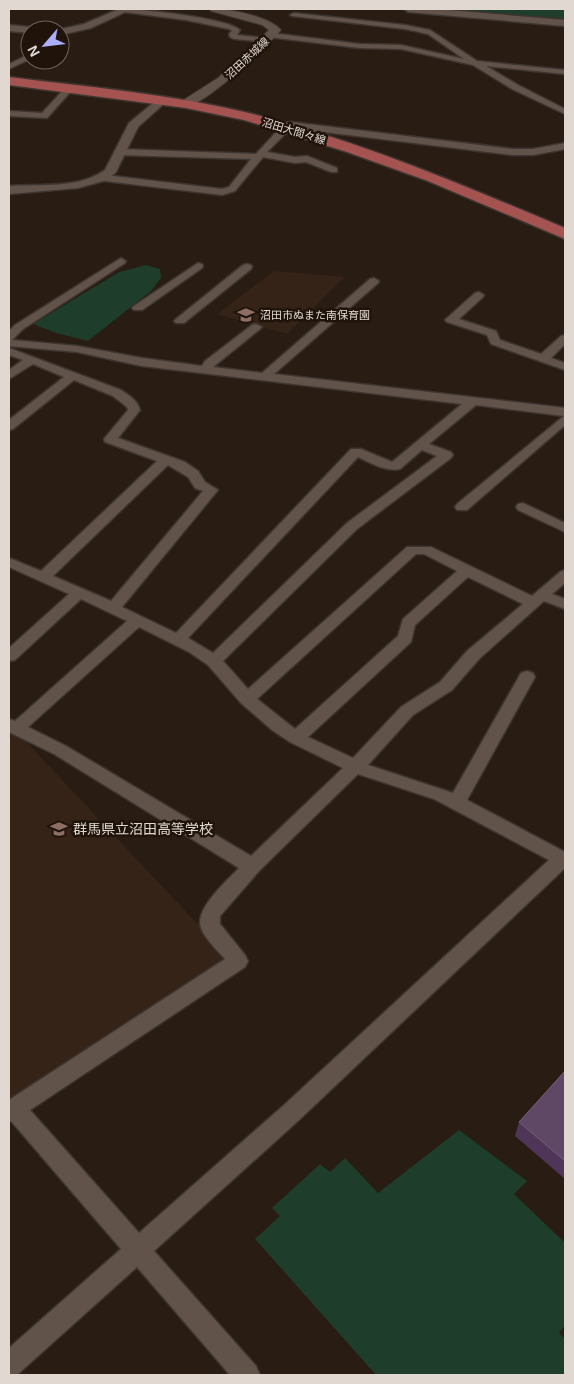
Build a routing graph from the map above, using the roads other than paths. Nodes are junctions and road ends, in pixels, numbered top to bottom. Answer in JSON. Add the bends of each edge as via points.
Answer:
{"nodes":[{"id":1,"x":126,"y":9,"type":"edge"},
{"id":2,"x":215,"y":9,"type":"edge"},
{"id":3,"x":301,"y":9,"type":"edge"},
{"id":4,"x":408,"y":9,"type":"edge"},
{"id":5,"x":294,"y":14,"type":"junction"},
{"id":6,"x":287,"y":20,"type":"dead end"},
{"id":7,"x":565,"y":23,"type":"edge"},
{"id":8,"x":70,"y":30,"type":"edge"},
{"id":9,"x":273,"y":32,"type":"junction"},
{"id":10,"x":478,"y":64,"type":"junction"},
{"id":11,"x":565,"y":72,"type":"edge"},
{"id":12,"x":9,"y":81,"type":"edge"},
{"id":13,"x":69,"y":89,"type":"junction"},
{"id":14,"x":162,"y":101,"type":"junction"},
{"id":15,"x":186,"y":104,"type":"junction"},
{"id":16,"x":565,"y":112,"type":"edge"},
{"id":17,"x":9,"y":114,"type":"edge"},
{"id":18,"x":283,"y":127,"type":"junction"},
{"id":19,"x":565,"y":146,"type":"edge"},
{"id":20,"x":119,"y":152,"type":"junction"},
{"id":21,"x":260,"y":156,"type":"junction"},
{"id":22,"x":334,"y":170,"type":"dead end"},
{"id":23,"x":105,"y":178,"type":"junction"},
{"id":24,"x":9,"y":190,"type":"edge"},
{"id":25,"x":565,"y":234,"type":"edge"},
{"id":26,"x":121,"y":261,"type":"dead end"},
{"id":27,"x":198,"y":266,"type":"dead end"},
{"id":28,"x":247,"y":267,"type":"dead end"},
{"id":29,"x":374,"y":280,"type":"dead end"},
{"id":30,"x":479,"y":295,"type":"dead end"},
{"id":31,"x":138,"y":308,"type":"dead end"},
{"id":32,"x":180,"y":321,"type":"dead end"},
{"id":33,"x":256,"y":327,"type":"dead end"},
{"id":34,"x":9,"y":337,"type":"edge"},
{"id":35,"x":565,"y":338,"type":"edge"},
{"id":36,"x":9,"y":342,"type":"edge"},
{"id":37,"x":9,"y":351,"type":"edge"},
{"id":38,"x":543,"y":359,"type":"junction"},
{"id":39,"x":31,"y":360,"type":"junction"},
{"id":40,"x":565,"y":367,"type":"edge"},
{"id":41,"x":206,"y":369,"type":"junction"},
{"id":42,"x":9,"y":376,"type":"edge"},
{"id":43,"x":72,"y":376,"type":"junction"},
{"id":44,"x":265,"y":376,"type":"junction"},
{"id":45,"x":473,"y":401,"type":"junction"},
{"id":46,"x":565,"y":412,"type":"edge"},
{"id":47,"x":565,"y":419,"type":"edge"},
{"id":48,"x":9,"y":426,"type":"edge"},
{"id":49,"x":420,"y":445,"type":"junction"},
{"id":50,"x":167,"y":459,"type":"junction"},
{"id":51,"x":462,"y":507,"type":"dead end"},
{"id":52,"x":522,"y":508,"type":"dead end"},
{"id":53,"x":565,"y":528,"type":"edge"},
{"id":54,"x":9,"y":562,"type":"edge"},
{"id":55,"x":467,"y":570,"type":"junction"},
{"id":56,"x":565,"y":575,"type":"edge"},
{"id":57,"x":43,"y":577,"type":"junction"},
{"id":58,"x":78,"y":593,"type":"junction"},
{"id":59,"x":537,"y":598,"type":"junction"},
{"id":60,"x":565,"y":604,"type":"edge"},
{"id":61,"x":113,"y":608,"type":"junction"},
{"id":62,"x":138,"y":620,"type":"junction"},
{"id":63,"x":179,"y":639,"type":"junction"},
{"id":64,"x":9,"y":656,"type":"edge"},
{"id":65,"x":214,"y":661,"type":"junction"},
{"id":66,"x":527,"y":677,"type":"dead end"},
{"id":67,"x":247,"y":699,"type":"junction"},
{"id":68,"x":13,"y":726,"type":"edge"},
{"id":69,"x":296,"y":738,"type":"junction"},
{"id":70,"x":355,"y":767,"type":"junction"},
{"id":71,"x":458,"y":802,"type":"junction"},
{"id":72,"x":564,"y":859,"type":"edge"},
{"id":73,"x":252,"y":866,"type":"junction"},
{"id":74,"x":12,"y":1110,"type":"edge"},
{"id":75,"x":139,"y":1249,"type":"junction"},
{"id":76,"x":9,"y":1366,"type":"edge"},
{"id":77,"x":247,"y":1375,"type":"edge"}],
"edges":[{"from":1,"to":8,"type":"street","via":[[89,27]]},
{"from":1,"to":9,"type":"street","via":[[231,27],[236,30],[234,37]]},
{"from":2,"to":9,"type":"main road","name":"沼田赤城線","via":[[254,19]]},
{"from":3,"to":5,"type":"street"},
{"from":4,"to":7,"type":"street"},
{"from":5,"to":6,"type":"street"},
{"from":5,"to":10,"type":"street","via":[[425,31]]},
{"from":9,"to":10,"type":"street","via":[[372,47],[401,47]]},
{"from":9,"to":15,"type":"main road","name":"沼田赤城線","via":[[222,80]]},
{"from":10,"to":11,"type":"street"},
{"from":10,"to":16,"type":"street"},
{"from":12,"to":13,"type":"main road","name":"沼田大間々線"},
{"from":13,"to":14,"type":"main road","name":"沼田大間々線"},
{"from":13,"to":17,"type":"street","via":[[44,116]]},
{"from":14,"to":15,"type":"main road","name":"沼田大間々線"},
{"from":14,"to":20,"type":"street","via":[[133,125]]},
{"from":15,"to":18,"type":"main road","name":"沼田大間々線"},
{"from":18,"to":19,"type":"street","via":[[341,130],[513,152]]},
{"from":18,"to":21,"type":"street"},
{"from":18,"to":25,"type":"main road","name":"沼田大間々線","via":[[433,178]]},
{"from":20,"to":21,"type":"street"},
{"from":20,"to":23,"type":"street"},
{"from":21,"to":22,"type":"street","via":[[307,159]]},
{"from":21,"to":23,"type":"street","via":[[232,189],[222,192]]},
{"from":23,"to":24,"type":"street","via":[[84,184]]},
{"from":26,"to":34,"type":"street","via":[[19,327]]},
{"from":27,"to":31,"type":"street"},
{"from":28,"to":32,"type":"street"},
{"from":29,"to":44,"type":"street"},
{"from":30,"to":38,"type":"street","via":[[451,320],[492,333],[495,342]]},
{"from":33,"to":41,"type":"street","via":[[209,363]]},
{"from":35,"to":38,"type":"street"},
{"from":36,"to":41,"type":"street"},
{"from":37,"to":39,"type":"street"},
{"from":38,"to":40,"type":"street"},
{"from":39,"to":42,"type":"street"},
{"from":39,"to":43,"type":"street"},
{"from":41,"to":44,"type":"street"},
{"from":43,"to":48,"type":"street"},
{"from":43,"to":50,"type":"street","via":[[117,393],[133,405],[134,410],[110,439]]},
{"from":44,"to":45,"type":"street"},
{"from":45,"to":46,"type":"street"},
{"from":45,"to":49,"type":"street"},
{"from":47,"to":51,"type":"street"},
{"from":49,"to":63,"type":"street","via":[[395,466],[356,452]]},
{"from":49,"to":65,"type":"street","via":[[446,455],[352,526]]},
{"from":50,"to":57,"type":"street"},
{"from":50,"to":61,"type":"street","via":[[193,474],[200,485],[211,490]]},
{"from":52,"to":53,"type":"street"},
{"from":54,"to":57,"type":"street"},
{"from":55,"to":59,"type":"street"},
{"from":55,"to":67,"type":"street","via":[[426,550],[412,550]]},
{"from":55,"to":69,"type":"street","via":[[408,623],[406,638]]},
{"from":56,"to":59,"type":"street"},
{"from":57,"to":58,"type":"street"},
{"from":58,"to":61,"type":"street"},
{"from":58,"to":64,"type":"street"},
{"from":59,"to":60,"type":"street"},
{"from":59,"to":70,"type":"street","via":[[473,655],[446,686],[407,711]]},
{"from":61,"to":62,"type":"street"},
{"from":62,"to":63,"type":"street"},
{"from":62,"to":68,"type":"street"},
{"from":63,"to":65,"type":"street"},
{"from":65,"to":67,"type":"street"},
{"from":66,"to":71,"type":"street"},
{"from":67,"to":69,"type":"street"},
{"from":68,"to":73,"type":"street","via":[[60,750]]},
{"from":69,"to":70,"type":"street"},
{"from":70,"to":71,"type":"street"},
{"from":70,"to":73,"type":"street"},
{"from":71,"to":72,"type":"street"},
{"from":72,"to":75,"type":"street","via":[[291,1113]]},
{"from":73,"to":74,"type":"street","via":[[210,914],[210,926],[238,961]]},
{"from":74,"to":75,"type":"street"},
{"from":75,"to":76,"type":"street"},
{"from":75,"to":77,"type":"street"}]}
